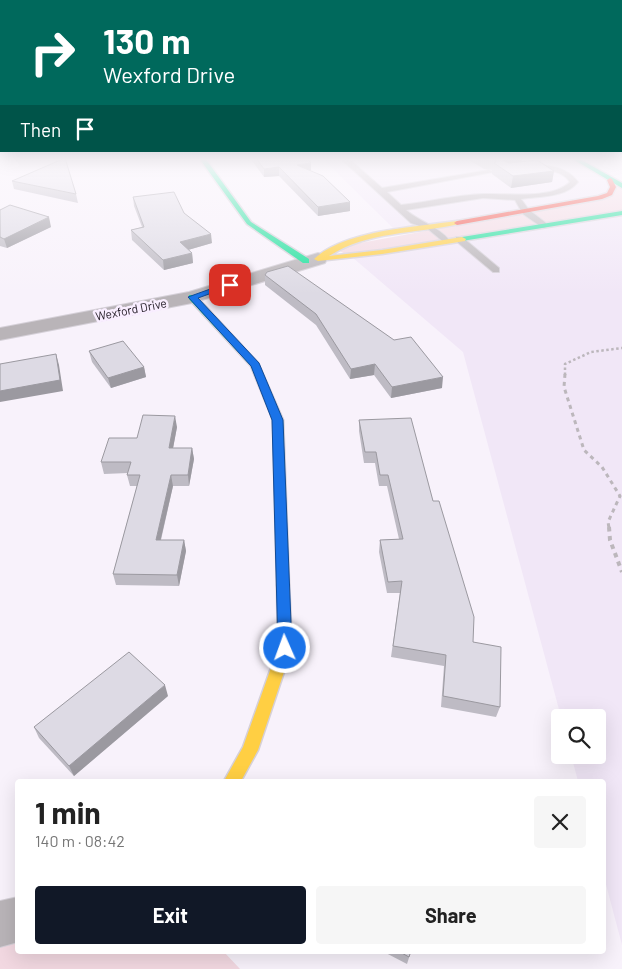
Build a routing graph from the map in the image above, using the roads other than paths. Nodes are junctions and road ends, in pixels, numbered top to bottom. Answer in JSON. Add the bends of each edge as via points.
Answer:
{"nodes":[{"id":1,"x":235,"y":203,"type":"edge"},
{"id":2,"x":394,"y":203,"type":"edge"},
{"id":3,"x":433,"y":203,"type":"edge"},
{"id":4,"x":520,"y":203,"type":"edge"},
{"id":5,"x":572,"y":203,"type":"edge"},
{"id":6,"x":400,"y":208,"type":"junction"},
{"id":7,"x":526,"y":212,"type":"junction"},
{"id":8,"x":622,"y":213,"type":"edge"},
{"id":9,"x":543,"y":225,"type":"junction"},
{"id":10,"x":431,"y":227,"type":"junction"},
{"id":11,"x":458,"y":239,"type":"junction"},
{"id":12,"x":446,"y":241,"type":"junction"},
{"id":13,"x":312,"y":260,"type":"junction"},
{"id":14,"x":496,"y":270,"type":"dead end"},
{"id":15,"x":192,"y":297,"type":"junction"},
{"id":16,"x":0,"y":334,"type":"edge"},
{"id":17,"x":233,"y":779,"type":"edge"},
{"id":18,"x":15,"y":921,"type":"edge"},
{"id":19,"x":0,"y":924,"type":"edge"}],
"edges":[{"from":1,"to":13,"type":"main road","via":[[249,223]]},
{"from":2,"to":6,"type":"lane"},
{"from":3,"to":6,"type":"lane"},
{"from":4,"to":7,"type":"lane"},
{"from":5,"to":7,"type":"main road","name":"Wexford Drive"},
{"from":6,"to":10,"type":"lane","via":[[414,221]]},
{"from":7,"to":9,"type":"lane"},
{"from":7,"to":10,"type":"main road","name":"Wexford Drive"},
{"from":8,"to":9,"type":"main road","name":"Wexford Drive"},
{"from":9,"to":11,"type":"main road","name":"Wexford Drive"},
{"from":10,"to":12,"type":"lane"},
{"from":10,"to":13,"type":"main road","name":"Wexford Drive","via":[[367,238],[333,248]]},
{"from":11,"to":12,"type":"main road","name":"Wexford Drive"},
{"from":11,"to":14,"type":"lane"},
{"from":12,"to":13,"type":"main road","name":"Wexford Drive","via":[[352,257]]},
{"from":13,"to":15,"type":"street","name":"Wexford Drive"},
{"from":15,"to":16,"type":"street","name":"Wexford Drive"},
{"from":15,"to":17,"type":"main road","via":[[255,365],[278,420],[285,648],[250,750]]},
{"from":18,"to":19,"type":"street"}]}
